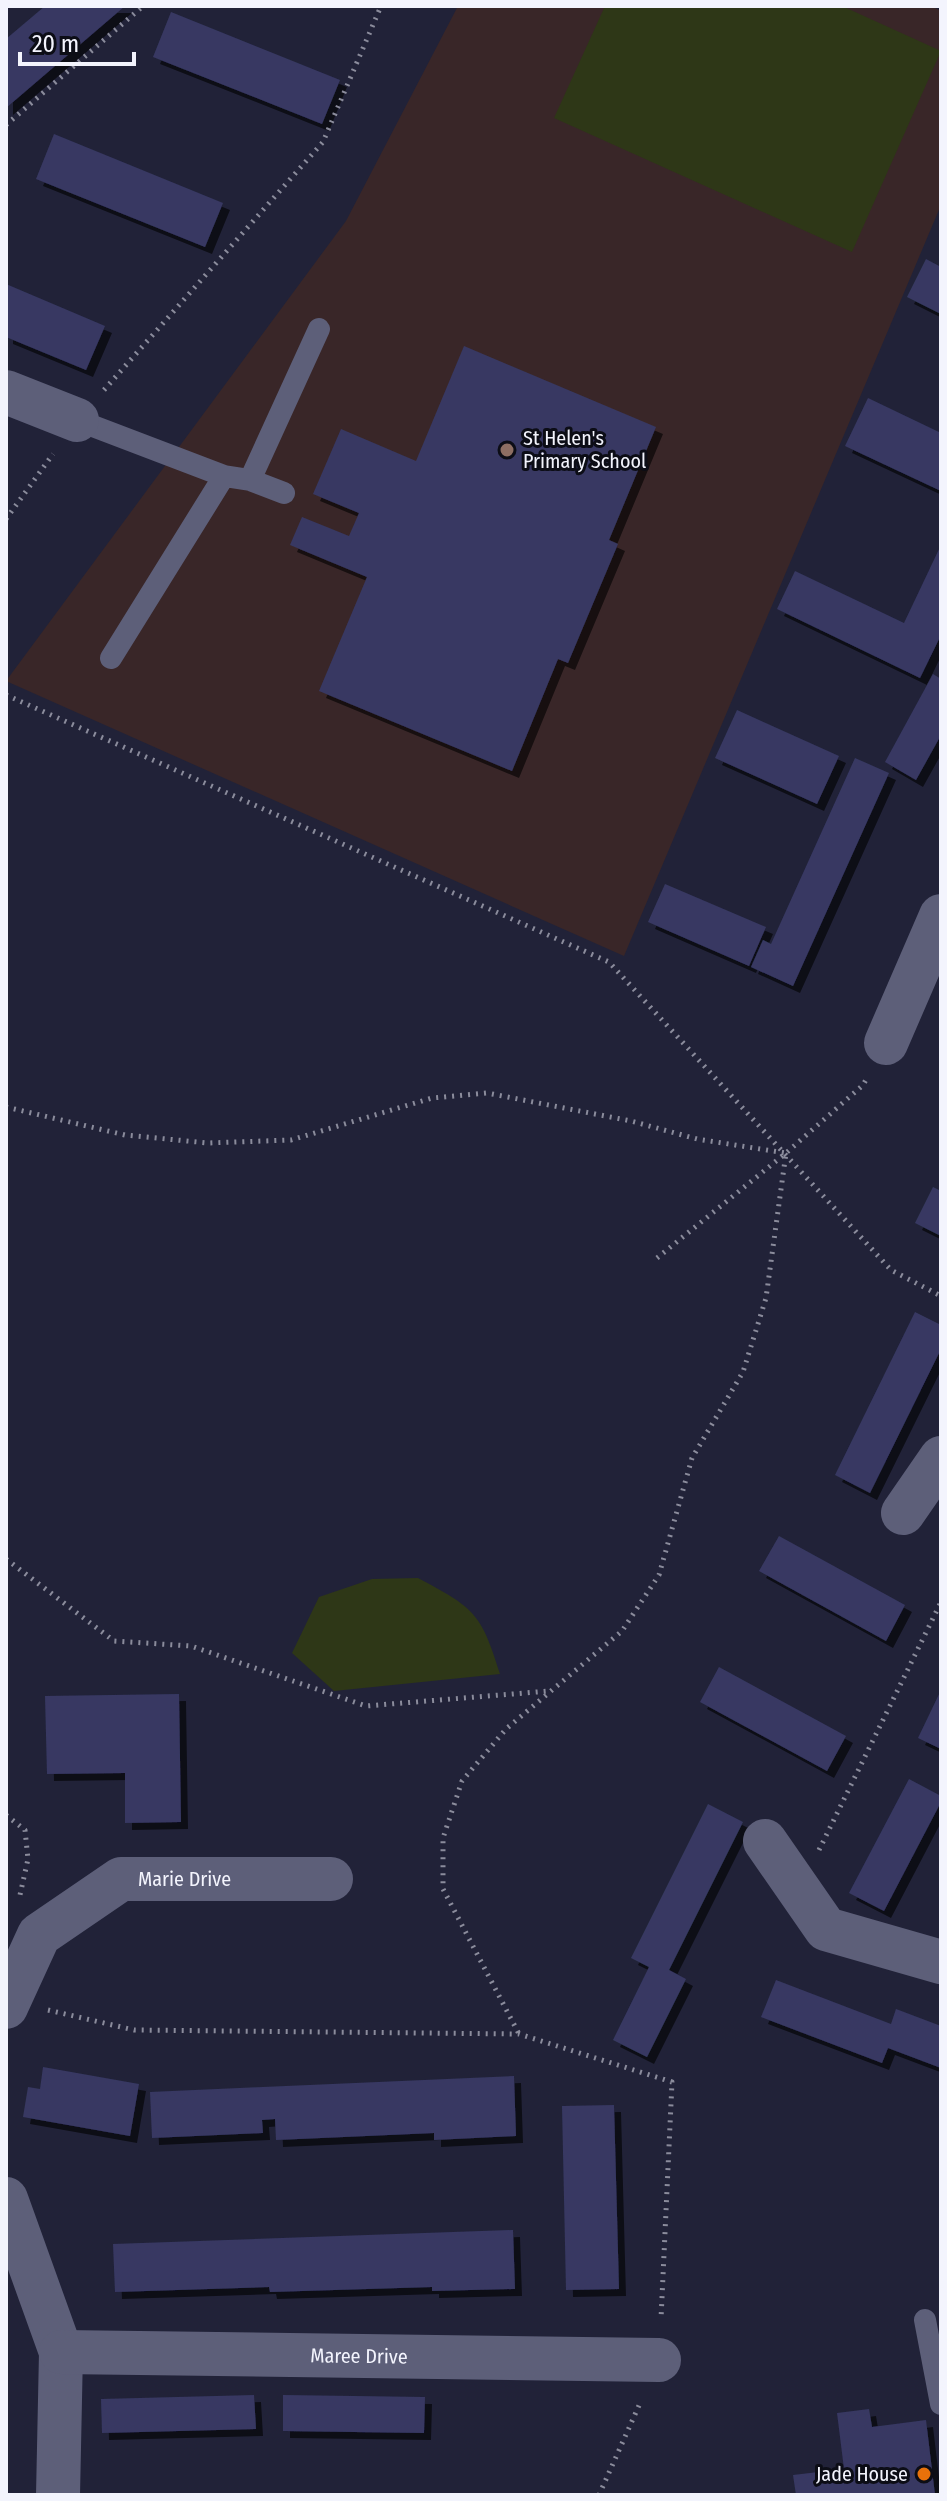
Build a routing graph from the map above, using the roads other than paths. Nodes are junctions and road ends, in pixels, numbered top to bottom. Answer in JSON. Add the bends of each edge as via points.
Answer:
{"nodes":[{"id":1,"x":319,"y":329,"type":"dead end"},
{"id":2,"x":6,"y":392,"type":"edge"},
{"id":3,"x":77,"y":420,"type":"joint"},
{"id":4,"x":224,"y":476,"type":"junction"},
{"id":5,"x":250,"y":480,"type":"junction"},
{"id":6,"x":284,"y":493,"type":"dead end"},
{"id":7,"x":111,"y":658,"type":"dead end"},
{"id":8,"x":941,"y":916,"type":"edge"},
{"id":9,"x":886,"y":1043,"type":"road end"},
{"id":10,"x":941,"y":1458,"type":"edge"},
{"id":11,"x":903,"y":1513,"type":"dead end"},
{"id":12,"x":765,"y":1841,"type":"dead end"},
{"id":13,"x":331,"y":1879,"type":"dead end"},
{"id":14,"x":941,"y":1962,"type":"edge"},
{"id":15,"x":7,"y":2004,"type":"edge"},
{"id":16,"x":6,"y":2199,"type":"edge"},
{"id":17,"x":925,"y":2320,"type":"dead end"},
{"id":18,"x":61,"y":2352,"type":"junction"},
{"id":19,"x":659,"y":2360,"type":"road end"},
{"id":20,"x":941,"y":2404,"type":"edge"},
{"id":21,"x":58,"y":2495,"type":"edge"}],
"edges":[{"from":1,"to":5,"type":"lane"},
{"from":2,"to":3,"type":"street"},
{"from":3,"to":4,"type":"lane"},
{"from":4,"to":5,"type":"lane"},
{"from":4,"to":7,"type":"lane"},
{"from":5,"to":6,"type":"lane"},
{"from":8,"to":9,"type":"street"},
{"from":10,"to":11,"type":"street"},
{"from":12,"to":14,"type":"street","via":[[826,1929]]},
{"from":13,"to":15,"type":"street","name":"Marie Drive","via":[[121,1879],[39,1935]]},
{"from":16,"to":18,"type":"street"},
{"from":17,"to":20,"type":"lane"},
{"from":18,"to":19,"type":"street","name":"Maree Drive"},
{"from":18,"to":21,"type":"street"}]}
